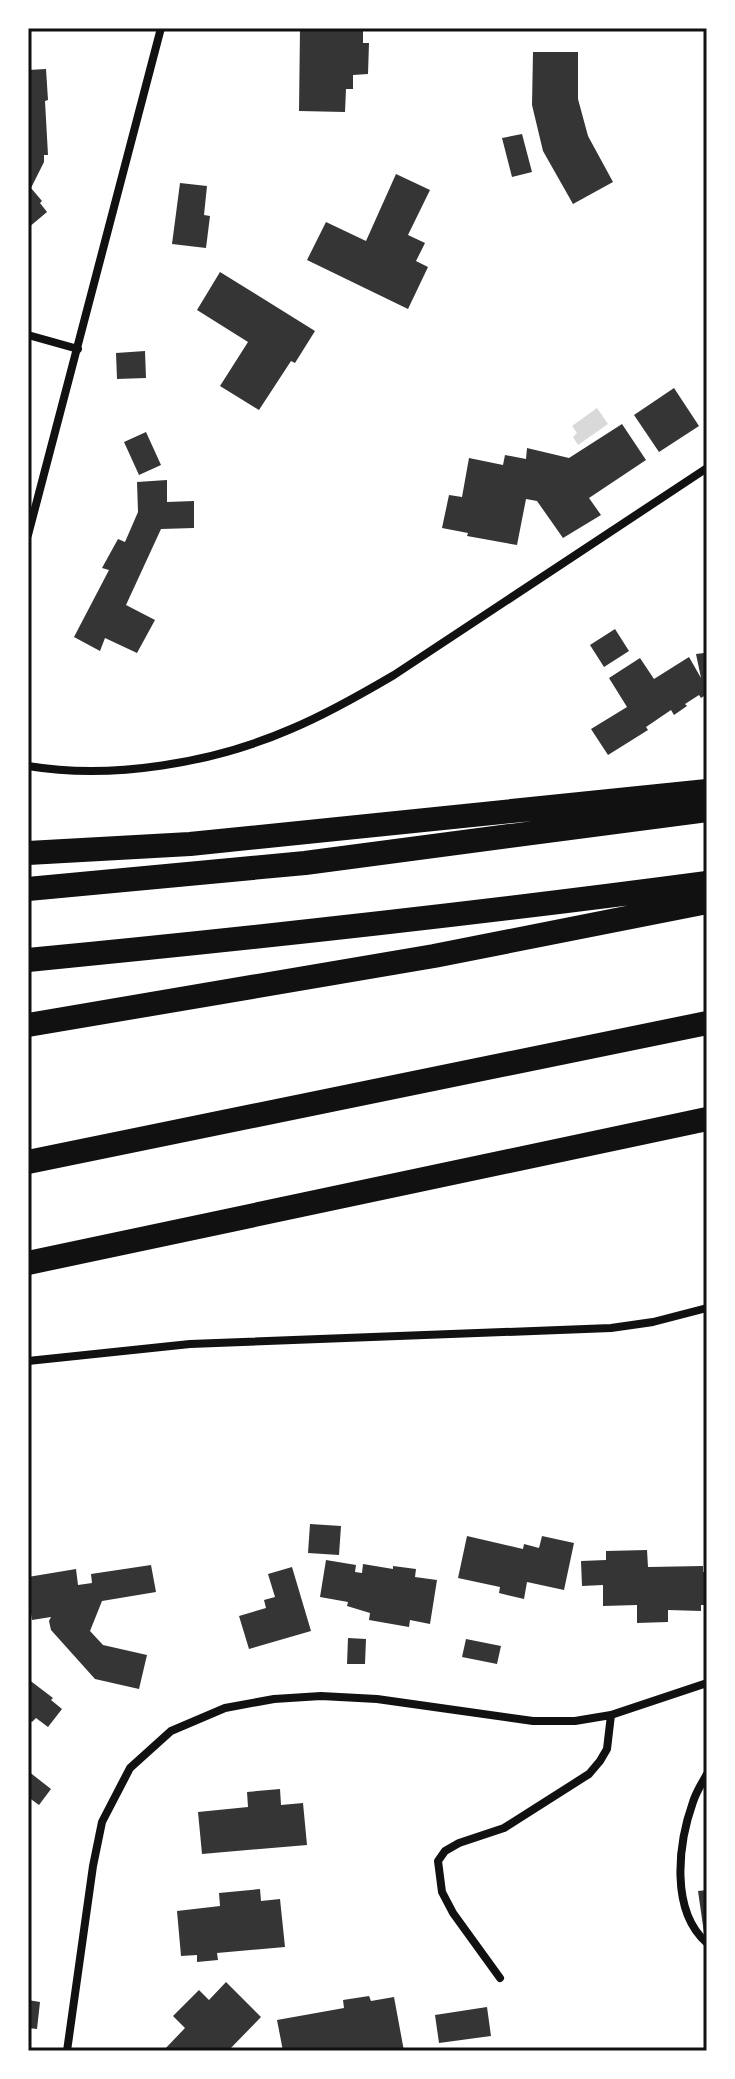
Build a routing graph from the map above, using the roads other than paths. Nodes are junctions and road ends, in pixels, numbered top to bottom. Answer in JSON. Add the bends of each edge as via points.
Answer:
{"nodes":[{"id":1,"x":161,"y":28,"type":"edge"},
{"id":2,"x":28,"y":335,"type":"edge"},
{"id":3,"x":78,"y":349,"type":"junction"},
{"id":4,"x":707,"y":468,"type":"edge"},
{"id":5,"x":28,"y":535,"type":"edge"},
{"id":6,"x":28,"y":766,"type":"edge"},
{"id":7,"x":707,"y":791,"type":"edge"},
{"id":8,"x":707,"y":810,"type":"edge"},
{"id":9,"x":28,"y":853,"type":"edge"},
{"id":10,"x":707,"y":883,"type":"edge"},
{"id":11,"x":28,"y":889,"type":"edge"},
{"id":12,"x":707,"y":902,"type":"edge"},
{"id":13,"x":28,"y":960,"type":"edge"},
{"id":14,"x":707,"y":1023,"type":"edge"},
{"id":15,"x":28,"y":1025,"type":"edge"},
{"id":16,"x":707,"y":1119,"type":"edge"},
{"id":17,"x":28,"y":1162,"type":"edge"},
{"id":18,"x":28,"y":1263,"type":"edge"},
{"id":19,"x":707,"y":1308,"type":"edge"},
{"id":20,"x":28,"y":1361,"type":"edge"},
{"id":21,"x":707,"y":1683,"type":"edge"},
{"id":22,"x":611,"y":1715,"type":"junction"},
{"id":23,"x":707,"y":1774,"type":"edge"},
{"id":24,"x":707,"y":1943,"type":"edge"},
{"id":25,"x":500,"y":1978,"type":"dead end"},
{"id":26,"x":67,"y":2051,"type":"edge"}],
"edges":[{"from":1,"to":3,"type":"street"},
{"from":2,"to":3,"type":"street"},
{"from":3,"to":5,"type":"street"},
{"from":4,"to":6,"type":"street","via":[[394,675],[291,730],[249,746],[155,765],[75,771]]},
{"from":7,"to":9,"type":"highway","via":[[190,844]]},
{"from":8,"to":11,"type":"highway","via":[[305,863]]},
{"from":10,"to":13,"type":"highway","via":[[508,910]]},
{"from":12,"to":15,"type":"highway","via":[[434,956]]},
{"from":14,"to":17,"type":"highway"},
{"from":16,"to":18,"type":"highway"},
{"from":19,"to":20,"type":"street","via":[[611,1328],[190,1344]]},
{"from":21,"to":22,"type":"street"},
{"from":22,"to":25,"type":"street","via":[[607,1749],[589,1774],[504,1828],[445,1851],[438,1861],[442,1892],[453,1913]]},
{"from":22,"to":26,"type":"street","via":[[533,1721],[321,1696],[225,1708],[171,1731],[130,1768],[102,1822]]},
{"from":23,"to":24,"type":"street","via":[[693,1801],[680,1869],[689,1919]]}]}
